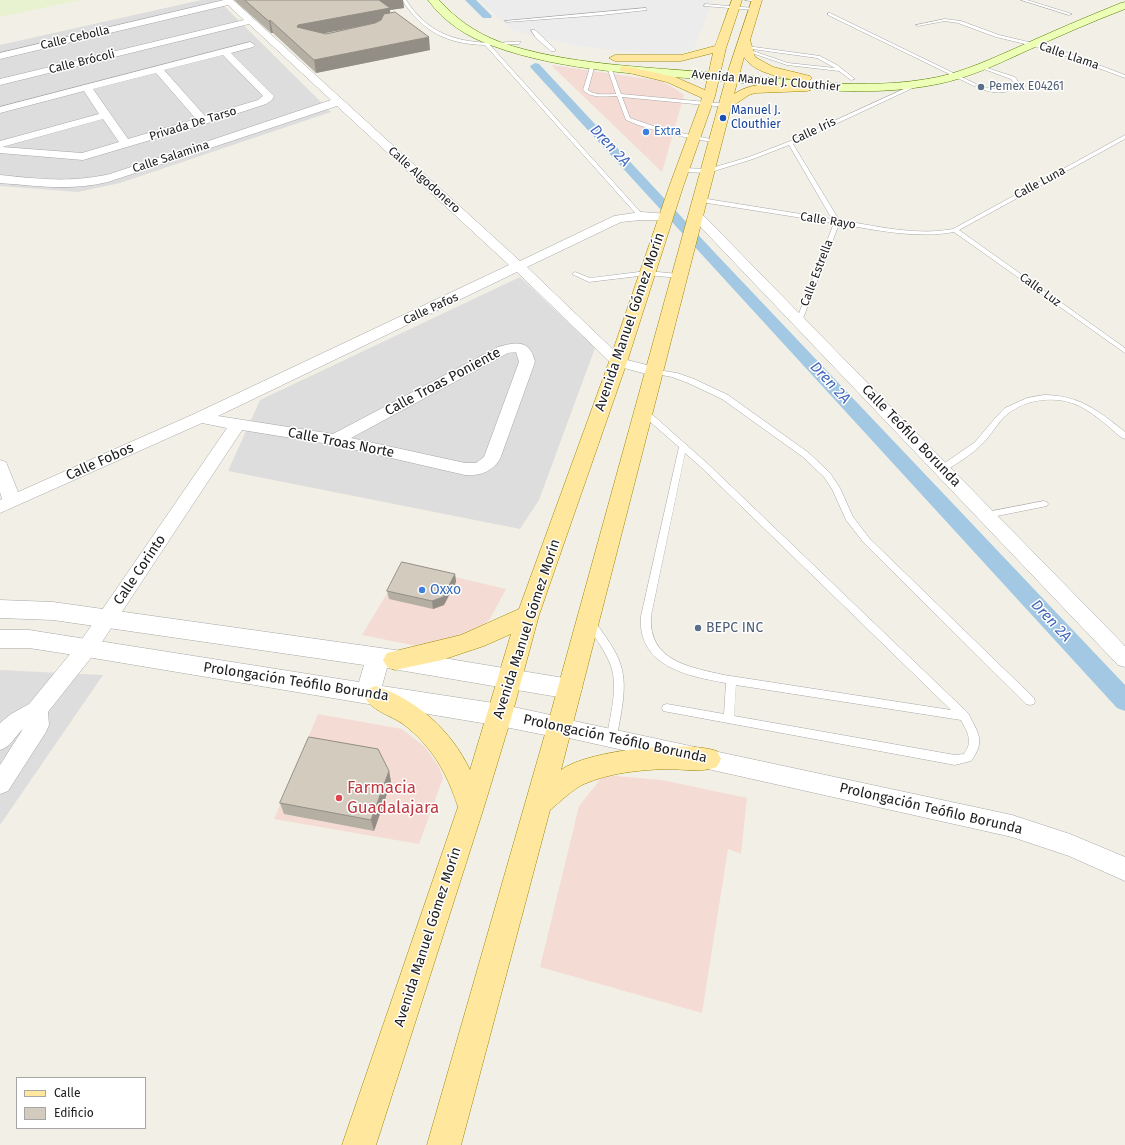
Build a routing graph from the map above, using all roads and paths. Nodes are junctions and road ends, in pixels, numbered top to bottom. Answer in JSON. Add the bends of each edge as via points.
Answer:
{"nodes":[{"id":1,"x":404,"y":0,"type":"edge"},
{"id":2,"x":432,"y":0,"type":"edge"},
{"id":3,"x":448,"y":0,"type":"edge"},
{"id":4,"x":1023,"y":0,"type":"edge"},
{"id":5,"x":229,"y":1,"type":"edge"},
{"id":6,"x":754,"y":2,"type":"edge"},
{"id":7,"x":736,"y":4,"type":"edge"},
{"id":8,"x":1125,"y":4,"type":"edge"},
{"id":9,"x":705,"y":5,"type":"dead end"},
{"id":10,"x":1084,"y":8,"type":"dead end"},
{"id":11,"x":646,"y":9,"type":"dead end"},
{"id":12,"x":829,"y":14,"type":"dead end"},
{"id":13,"x":1070,"y":14,"type":"junction"},
{"id":14,"x":417,"y":18,"type":"junction"},
{"id":15,"x":410,"y":20,"type":"dead end"},
{"id":16,"x":1055,"y":20,"type":"dead end"},
{"id":17,"x":250,"y":21,"type":"junction"},
{"id":18,"x":507,"y":21,"type":"dead end"},
{"id":19,"x":918,"y":25,"type":"dead end"},
{"id":20,"x":533,"y":31,"type":"dead end"},
{"id":21,"x":1026,"y":33,"type":"dead end"},
{"id":22,"x":65,"y":38,"type":"junction"},
{"id":23,"x":1012,"y":39,"type":"junction"},
{"id":24,"x":519,"y":43,"type":"junction"},
{"id":25,"x":492,"y":44,"type":"junction"},
{"id":26,"x":1032,"y":44,"type":"junction"},
{"id":27,"x":250,"y":45,"type":"dead end"},
{"id":28,"x":747,"y":46,"type":"junction"},
{"id":29,"x":995,"y":46,"type":"dead end"},
{"id":30,"x":720,"y":48,"type":"junction"},
{"id":31,"x":553,"y":50,"type":"junction"},
{"id":32,"x":224,"y":52,"type":"junction"},
{"id":33,"x":0,"y":56,"type":"edge"},
{"id":34,"x":955,"y":62,"type":"dead end"},
{"id":35,"x":612,"y":63,"type":"junction"},
{"id":36,"x":593,"y":64,"type":"junction"},
{"id":37,"x":86,"y":65,"type":"junction"},
{"id":38,"x":940,"y":67,"type":"junction"},
{"id":39,"x":983,"y":67,"type":"junction"},
{"id":40,"x":158,"y":69,"type":"junction"},
{"id":41,"x":626,"y":69,"type":"junction"},
{"id":42,"x":840,"y":70,"type":"junction"},
{"id":43,"x":714,"y":73,"type":"junction"},
{"id":44,"x":733,"y":75,"type":"junction"},
{"id":45,"x":958,"y":76,"type":"junction"},
{"id":46,"x":1125,"y":77,"type":"edge"},
{"id":47,"x":853,"y":79,"type":"junction"},
{"id":48,"x":806,"y":82,"type":"junction"},
{"id":49,"x":917,"y":84,"type":"junction"},
{"id":50,"x":976,"y":84,"type":"dead end"},
{"id":51,"x":86,"y":87,"type":"junction"},
{"id":52,"x":1,"y":88,"type":"edge"},
{"id":53,"x":986,"y":89,"type":"dead end"},
{"id":54,"x":620,"y":95,"type":"junction"},
{"id":55,"x":708,"y":100,"type":"junction"},
{"id":56,"x":338,"y":102,"type":"junction"},
{"id":57,"x":726,"y":105,"type":"junction"},
{"id":58,"x":0,"y":110,"type":"edge"},
{"id":59,"x":106,"y":115,"type":"junction"},
{"id":60,"x":204,"y":120,"type":"junction"},
{"id":61,"x":1125,"y":137,"type":"edge"},
{"id":62,"x":694,"y":138,"type":"junction"},
{"id":63,"x":717,"y":141,"type":"junction"},
{"id":64,"x":790,"y":143,"type":"junction"},
{"id":65,"x":0,"y":144,"type":"edge"},
{"id":66,"x":126,"y":144,"type":"junction"},
{"id":67,"x":0,"y":150,"type":"edge"},
{"id":68,"x":36,"y":154,"type":"junction"},
{"id":69,"x":53,"y":156,"type":"junction"},
{"id":70,"x":25,"y":162,"type":"dead end"},
{"id":71,"x":682,"y":170,"type":"junction"},
{"id":72,"x":14,"y":171,"type":"dead end"},
{"id":73,"x":708,"y":171,"type":"junction"},
{"id":74,"x":2,"y":179,"type":"edge"},
{"id":75,"x":22,"y":181,"type":"junction"},
{"id":76,"x":698,"y":208,"type":"junction"},
{"id":77,"x":667,"y":214,"type":"junction"},
{"id":78,"x":641,"y":216,"type":"junction"},
{"id":79,"x":837,"y":222,"type":"junction"},
{"id":80,"x":955,"y":230,"type":"junction"},
{"id":81,"x":681,"y":267,"type":"junction"},
{"id":82,"x":519,"y":268,"type":"junction"},
{"id":83,"x":647,"y":273,"type":"junction"},
{"id":84,"x":575,"y":274,"type":"dead end"},
{"id":85,"x":799,"y":321,"type":"junction"},
{"id":86,"x":1125,"y":351,"type":"edge"},
{"id":87,"x":618,"y":362,"type":"junction"},
{"id":88,"x":654,"y":371,"type":"junction"},
{"id":89,"x":643,"y":411,"type":"junction"},
{"id":90,"x":200,"y":418,"type":"junction"},
{"id":91,"x":237,"y":424,"type":"junction"},
{"id":92,"x":1125,"y":436,"type":"edge"},
{"id":93,"x":335,"y":440,"type":"junction"},
{"id":94,"x":683,"y":446,"type":"junction"},
{"id":95,"x":0,"y":466,"type":"edge"},
{"id":96,"x":482,"y":468,"type":"joint"},
{"id":97,"x":942,"y":469,"type":"junction"},
{"id":98,"x":6,"y":504,"type":"edge"},
{"id":99,"x":1044,"y":504,"type":"dead end"},
{"id":100,"x":987,"y":515,"type":"junction"},
{"id":101,"x":0,"y":609,"type":"edge"},
{"id":102,"x":528,"y":615,"type":"junction"},
{"id":103,"x":107,"y":619,"type":"junction"},
{"id":104,"x":588,"y":620,"type":"junction"},
{"id":105,"x":0,"y":639,"type":"edge"},
{"id":106,"x":87,"y":648,"type":"junction"},
{"id":107,"x":1125,"y":658,"type":"edge"},
{"id":108,"x":386,"y":659,"type":"junction"},
{"id":109,"x":511,"y":678,"type":"junction"},
{"id":110,"x":731,"y":680,"type":"junction"},
{"id":111,"x":570,"y":689,"type":"junction"},
{"id":112,"x":372,"y":695,"type":"junction"},
{"id":113,"x":1030,"y":701,"type":"dead end"},
{"id":114,"x":667,"y":708,"type":"dead end"},
{"id":115,"x":37,"y":710,"type":"junction"},
{"id":116,"x":500,"y":715,"type":"junction"},
{"id":117,"x":964,"y":716,"type":"junction"},
{"id":118,"x":729,"y":719,"type":"junction"},
{"id":119,"x":560,"y":727,"type":"junction"},
{"id":120,"x":612,"y":738,"type":"junction"},
{"id":121,"x":0,"y":741,"type":"edge"},
{"id":122,"x":708,"y":759,"type":"junction"},
{"id":123,"x":0,"y":784,"type":"edge"},
{"id":124,"x":539,"y":803,"type":"junction"},
{"id":125,"x":471,"y":807,"type":"junction"},
{"id":126,"x":1125,"y":869,"type":"edge"},
{"id":127,"x":360,"y":1145,"type":"edge"},
{"id":128,"x":444,"y":1145,"type":"edge"}],
"edges":[{"from":1,"to":14,"type":"lane"},
{"from":2,"to":25,"type":"main road","name":"Avenida Manuel J. Clouthier","via":[[448,17],[468,32]]},
{"from":3,"to":24,"type":"main road","name":"Avenida Manuel J. Clouthier","via":[[465,18],[477,26]]},
{"from":4,"to":13,"type":"lane"},
{"from":5,"to":17,"type":"street","name":"Calle Algodonero"},
{"from":5,"to":22,"type":"street","name":"Calle Cebolla"},
{"from":6,"to":7,"type":"lane"},
{"from":6,"to":28,"type":"main road","name":"Avenida Manuel Gómez Morín"},
{"from":7,"to":9,"type":"lane"},
{"from":7,"to":30,"type":"main road","name":"Avenida Manuel Gómez Morín"},
{"from":8,"to":26,"type":"main road","name":"Avenida Manuel J. Clouthier"},
{"from":10,"to":13,"type":"main road"},
{"from":11,"to":18,"type":"lane"},
{"from":12,"to":38,"type":"lane"},
{"from":13,"to":16,"type":"main road"},
{"from":14,"to":15,"type":"lane"},
{"from":14,"to":25,"type":"lane","via":[[443,37]]},
{"from":17,"to":37,"type":"street","name":"Calle Brócoli"},
{"from":17,"to":56,"type":"street","name":"Calle Algodonero"},
{"from":19,"to":23,"type":"lane","name":"Calle Llama","via":[[952,20]]},
{"from":20,"to":31,"type":"lane"},
{"from":21,"to":23,"type":"main road"},
{"from":22,"to":33,"type":"street","name":"Calle Cebolla"},
{"from":22,"to":37,"type":"street"},
{"from":23,"to":26,"type":"lane","name":"Calle Llama"},
{"from":23,"to":29,"type":"main road"},
{"from":24,"to":25,"type":"lane"},
{"from":24,"to":31,"type":"main road","name":"Avenida Manuel J. Clouthier"},
{"from":25,"to":36,"type":"main road","name":"Avenida Manuel J. Clouthier","via":[[553,59]]},
{"from":25,"to":78,"type":"lane"},
{"from":26,"to":39,"type":"main road","name":"Avenida Manuel J. Clouthier"},
{"from":26,"to":46,"type":"lane","name":"Calle Llama","via":[[1063,52]]},
{"from":27,"to":32,"type":"street"},
{"from":28,"to":42,"type":"lane","via":[[787,64]]},
{"from":28,"to":42,"type":"lane","via":[[818,57]]},
{"from":28,"to":44,"type":"main road","name":"Avenida Manuel Gómez Morín"},
{"from":28,"to":48,"type":"main road","via":[[752,60],[757,64]]},
{"from":30,"to":35,"type":"main road","via":[[691,57]]},
{"from":30,"to":43,"type":"main road","name":"Avenida Manuel Gómez Morín"},
{"from":31,"to":35,"type":"main road","name":"Avenida Manuel J. Clouthier"},
{"from":32,"to":40,"type":"street"},
{"from":32,"to":60,"type":"street","name":"Privada De Tarso","via":[[269,96],[262,102]]},
{"from":34,"to":38,"type":"main road","name":"Avenida Manuel J. Clouthier"},
{"from":35,"to":36,"type":"main road","name":"Avenida Manuel J. Clouthier"},
{"from":35,"to":41,"type":"main road","name":"Avenida Manuel J. Clouthier"},
{"from":35,"to":43,"type":"main road","name":"Avenida Manuel J. Clouthier"},
{"from":35,"to":54,"type":"lane"},
{"from":36,"to":54,"type":"lane","via":[[585,90],[596,95]]},
{"from":37,"to":52,"type":"street","name":"Calle Brócoli"},
{"from":38,"to":45,"type":"lane"},
{"from":38,"to":47,"type":"main road","name":"Avenida Manuel J. Clouthier","via":[[904,75]]},
{"from":39,"to":45,"type":"main road","name":"Avenida Manuel J. Clouthier"},
{"from":39,"to":53,"type":"lane","via":[[1013,78],[1017,83],[1005,91]]},
{"from":40,"to":51,"type":"street"},
{"from":40,"to":60,"type":"street"},
{"from":41,"to":43,"type":"main road","name":"Avenida Manuel J. Clouthier"},
{"from":41,"to":55,"type":"main road","via":[[671,78]]},
{"from":42,"to":47,"type":"lane"},
{"from":43,"to":44,"type":"main road","name":"Avenida Manuel J. Clouthier"},
{"from":43,"to":55,"type":"main road","name":"Avenida Manuel Gómez Morín"},
{"from":44,"to":48,"type":"main road","name":"Avenida Manuel J. Clouthier"},
{"from":44,"to":57,"type":"main road","name":"Avenida Manuel Gómez Morín"},
{"from":45,"to":49,"type":"main road","name":"Avenida Manuel J. Clouthier"},
{"from":45,"to":50,"type":"lane"},
{"from":47,"to":48,"type":"main road","name":"Avenida Manuel J. Clouthier"},
{"from":48,"to":49,"type":"main road","name":"Avenida Manuel J. Clouthier","via":[[874,87]]},
{"from":48,"to":57,"type":"main road","via":[[754,89]]},
{"from":49,"to":64,"type":"lane","name":"Calle Iris"},
{"from":51,"to":58,"type":"street"},
{"from":51,"to":59,"type":"street"},
{"from":54,"to":55,"type":"lane"},
{"from":54,"to":62,"type":"lane","via":[[628,119],[638,124]]},
{"from":55,"to":57,"type":"lane"},
{"from":55,"to":62,"type":"main road","name":"Avenida Manuel Gómez Morín"},
{"from":56,"to":75,"type":"street","name":"Calle Salamina","via":[[113,177],[74,184]]},
{"from":56,"to":82,"type":"street","name":"Calle Algodonero"},
{"from":57,"to":63,"type":"main road","name":"Avenida Manuel Gómez Morín"},
{"from":59,"to":65,"type":"street"},
{"from":59,"to":66,"type":"street"},
{"from":60,"to":66,"type":"street","name":"Privada De Tarso"},
{"from":61,"to":80,"type":"lane","name":"Calle Luna"},
{"from":62,"to":63,"type":"lane"},
{"from":62,"to":71,"type":"main road","name":"Avenida Manuel Gómez Morín"},
{"from":63,"to":73,"type":"main road","name":"Avenida Manuel Gómez Morín"},
{"from":64,"to":73,"type":"lane","name":"Calle Iris","via":[[735,164]]},
{"from":64,"to":79,"type":"lane","name":"Calle Estrella"},
{"from":66,"to":69,"type":"street","name":"Privada De Tarso","via":[[84,157]]},
{"from":67,"to":68,"type":"street","name":"Privada De Tarso"},
{"from":68,"to":69,"type":"street","name":"Privada De Tarso"},
{"from":68,"to":70,"type":"street"},
{"from":69,"to":75,"type":"street"},
{"from":71,"to":73,"type":"lane","name":"Calle Iris"},
{"from":71,"to":77,"type":"main road","name":"Avenida Manuel Gómez Morín"},
{"from":72,"to":74,"type":"street"},
{"from":73,"to":76,"type":"main road","name":"Avenida Manuel Gómez Morín"},
{"from":74,"to":75,"type":"street","name":"Calle Salamina"},
{"from":76,"to":79,"type":"lane","name":"Calle Rayo"},
{"from":76,"to":81,"type":"main road","name":"Avenida Manuel Gómez Morín"},
{"from":76,"to":85,"type":"street","name":"Calle Teófilo Borunda"},
{"from":77,"to":78,"type":"street","name":"Calle Pafos"},
{"from":77,"to":83,"type":"main road","name":"Avenida Manuel Gómez Morín"},
{"from":78,"to":82,"type":"street","name":"Calle Pafos","via":[[618,219]]},
{"from":79,"to":80,"type":"lane","name":"Calle Rayo","via":[[924,234]]},
{"from":79,"to":85,"type":"lane","name":"Calle Estrella"},
{"from":80,"to":86,"type":"lane","name":"Calle Luz"},
{"from":81,"to":83,"type":"lane"},
{"from":81,"to":88,"type":"main road","name":"Avenida Manuel Gómez Morín"},
{"from":82,"to":87,"type":"street","name":"Calle Algodonero"},
{"from":82,"to":90,"type":"street","name":"Calle Pafos"},
{"from":83,"to":84,"type":"lane","via":[[595,280],[584,279]]},
{"from":83,"to":87,"type":"main road","name":"Avenida Manuel Gómez Morín"},
{"from":85,"to":97,"type":"street","name":"Calle Teófilo Borunda"},
{"from":87,"to":88,"type":"street"},
{"from":87,"to":102,"type":"main road","name":"Avenida Manuel Gómez Morín"},
{"from":88,"to":89,"type":"main road","name":"Avenida Manuel Gómez Morín"},
{"from":88,"to":113,"type":"lane","via":[[691,381],[725,397],[806,455],[827,475],[836,488],[849,518],[867,540]]},
{"from":89,"to":94,"type":"lane"},
{"from":89,"to":104,"type":"main road","name":"Avenida Manuel Gómez Morín"},
{"from":90,"to":91,"type":"street","name":"Calle Troas Norte"},
{"from":90,"to":98,"type":"street","name":"Calle Fobos"},
{"from":91,"to":93,"type":"street","name":"Calle Troas Norte"},
{"from":91,"to":103,"type":"street","name":"Calle Corinto"},
{"from":92,"to":97,"type":"lane","via":[[1082,404],[1064,397],[1043,396],[1007,410],[978,444]]},
{"from":93,"to":96,"type":"street","name":"Calle Troas Norte","via":[[465,469]]},
{"from":93,"to":96,"type":"street","name":"Calle Troas Poniente","via":[[503,350],[514,347],[522,349],[528,362],[492,459]]},
{"from":94,"to":110,"type":"lane","via":[[646,616],[647,637],[653,650],[675,665]]},
{"from":94,"to":117,"type":"lane"},
{"from":95,"to":98,"type":"street"},
{"from":97,"to":100,"type":"street","name":"Calle Teófilo Borunda"},
{"from":99,"to":100,"type":"lane"},
{"from":100,"to":107,"type":"street","name":"Calle Teófilo Borunda"},
{"from":101,"to":103,"type":"street","via":[[53,611]]},
{"from":102,"to":108,"type":"main road","via":[[462,644],[428,654]]},
{"from":102,"to":109,"type":"main road","name":"Avenida Manuel Gómez Morín"},
{"from":103,"to":106,"type":"street","name":"Calle Corinto"},
{"from":103,"to":108,"type":"street"},
{"from":104,"to":111,"type":"main road","name":"Avenida Manuel Gómez Morín"},
{"from":104,"to":120,"type":"lane","via":[[613,659],[618,673]]},
{"from":105,"to":106,"type":"street","name":"Prolongación Teófilo Borunda","via":[[29,639]]},
{"from":106,"to":112,"type":"street","name":"Prolongación Teófilo Borunda"},
{"from":106,"to":115,"type":"street","name":"Calle Corinto"},
{"from":108,"to":109,"type":"street"},
{"from":108,"to":112,"type":"street"},
{"from":109,"to":111,"type":"street"},
{"from":109,"to":116,"type":"main road","name":"Avenida Manuel Gómez Morín"},
{"from":110,"to":117,"type":"lane"},
{"from":110,"to":118,"type":"lane"},
{"from":111,"to":119,"type":"main road","name":"Avenida Manuel Gómez Morín"},
{"from":112,"to":116,"type":"street","name":"Prolongación Teófilo Borunda"},
{"from":112,"to":125,"type":"main road","via":[[399,707],[437,738],[452,759]]},
{"from":114,"to":118,"type":"lane"},
{"from":115,"to":121,"type":"street","name":"Calle Corinto","via":[[8,729]]},
{"from":115,"to":123,"type":"street","via":[[38,725],[32,737]]},
{"from":116,"to":119,"type":"street","name":"Prolongación Teófilo Borunda"},
{"from":116,"to":125,"type":"main road","name":"Avenida Manuel Gómez Morín"},
{"from":117,"to":118,"type":"lane","via":[[974,737],[974,749],[967,758],[955,760]]},
{"from":119,"to":120,"type":"street","name":"Prolongación Teófilo Borunda"},
{"from":119,"to":124,"type":"main road","name":"Avenida Manuel Gómez Morín"},
{"from":120,"to":122,"type":"street","name":"Prolongación Teófilo Borunda"},
{"from":122,"to":124,"type":"main road","via":[[665,758],[608,765],[575,775]]},
{"from":122,"to":126,"type":"street","name":"Prolongación Teófilo Borunda","via":[[1012,826],[1052,838]]},
{"from":124,"to":128,"type":"main road","name":"Avenida Manuel Gómez Morín"},
{"from":125,"to":127,"type":"main road","name":"Avenida Manuel Gómez Morín"}]}
